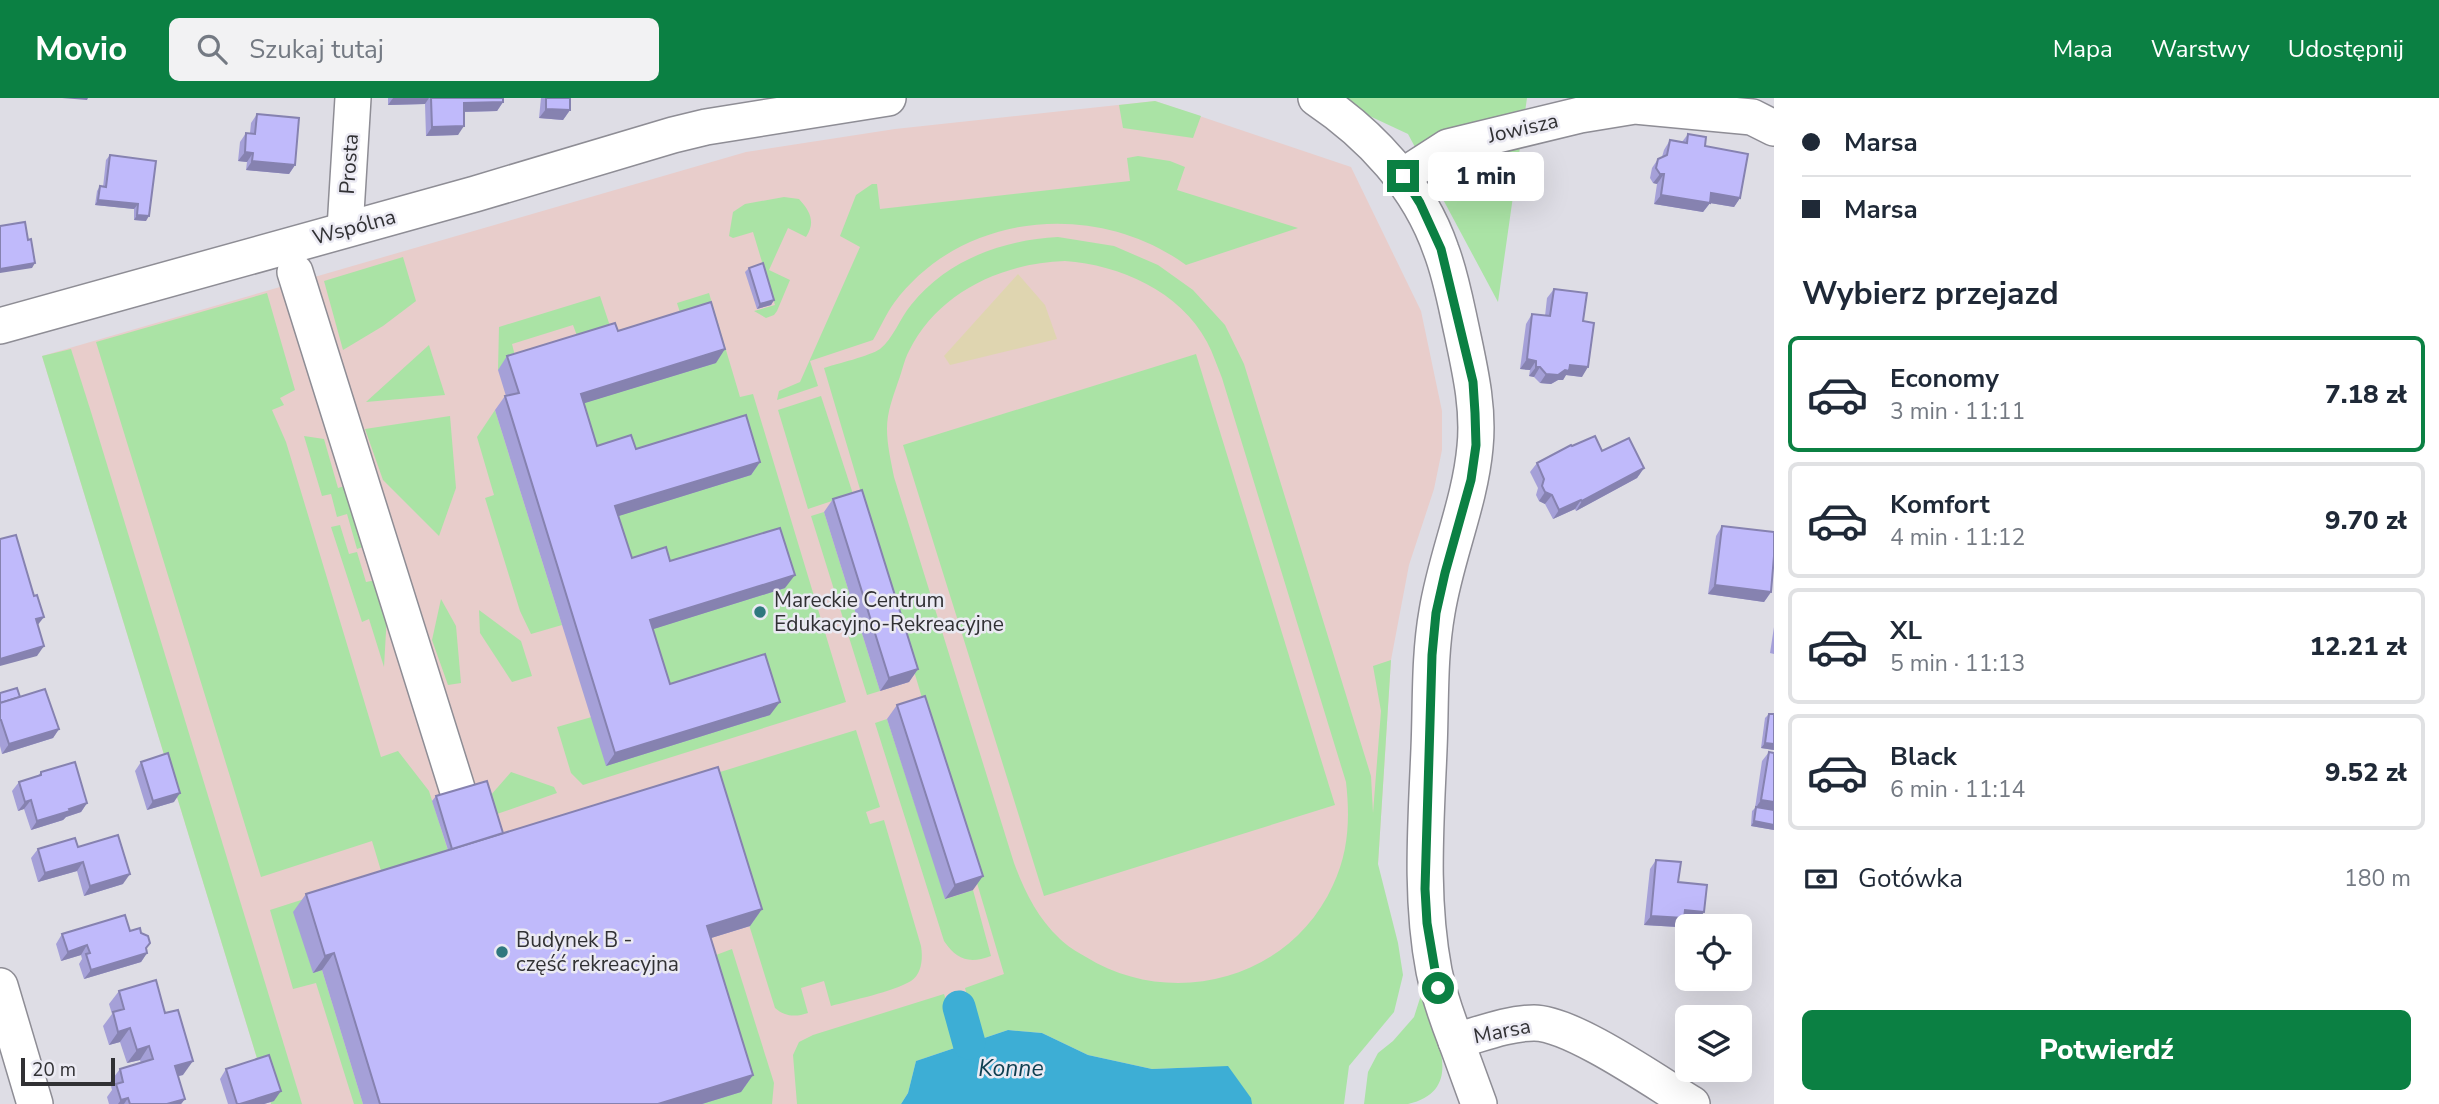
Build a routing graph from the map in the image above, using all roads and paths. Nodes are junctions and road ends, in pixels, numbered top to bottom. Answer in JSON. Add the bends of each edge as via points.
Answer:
{"nodes":[{"id":1,"x":353,"y":98,"type":"edge"},
{"id":2,"x":888,"y":98,"type":"edge"},
{"id":3,"x":1316,"y":98,"type":"edge"},
{"id":4,"x":705,"y":112,"type":"edge"},
{"id":5,"x":1774,"y":128,"type":"edge"},
{"id":6,"x":1403,"y":176,"type":"junction"},
{"id":7,"x":345,"y":229,"type":"junction"},
{"id":8,"x":295,"y":272,"type":"dead end"},
{"id":9,"x":0,"y":326,"type":"edge"},
{"id":10,"x":472,"y":836,"type":"edge"},
{"id":11,"x":0,"y":986,"type":"edge"},
{"id":12,"x":1456,"y":1041,"type":"junction"},
{"id":13,"x":35,"y":1104,"type":"edge"},
{"id":14,"x":1479,"y":1104,"type":"edge"},
{"id":15,"x":1692,"y":1104,"type":"edge"}],
"edges":[{"from":1,"to":7,"type":"street","name":"Prosta"},
{"from":2,"to":4,"type":"street"},
{"from":3,"to":6,"type":"street","name":"Marsa","via":[[1347,118]]},
{"from":4,"to":7,"type":"street","name":"Wspólna"},
{"from":5,"to":6,"type":"street","name":"Jowisza","via":[[1752,117],[1635,106],[1448,147]]},
{"from":6,"to":12,"type":"street","name":"Marsa","via":[[1441,249],[1473,382],[1475,413],[1471,480],[1436,613],[1425,857],[1434,970]]},
{"from":7,"to":9,"type":"street","name":"Wspólna"},
{"from":8,"to":10,"type":"street"},
{"from":11,"to":13,"type":"street"},
{"from":12,"to":14,"type":"street"},
{"from":12,"to":15,"type":"street","name":"Marsa","via":[[1518,1024],[1561,1029]]}]}
